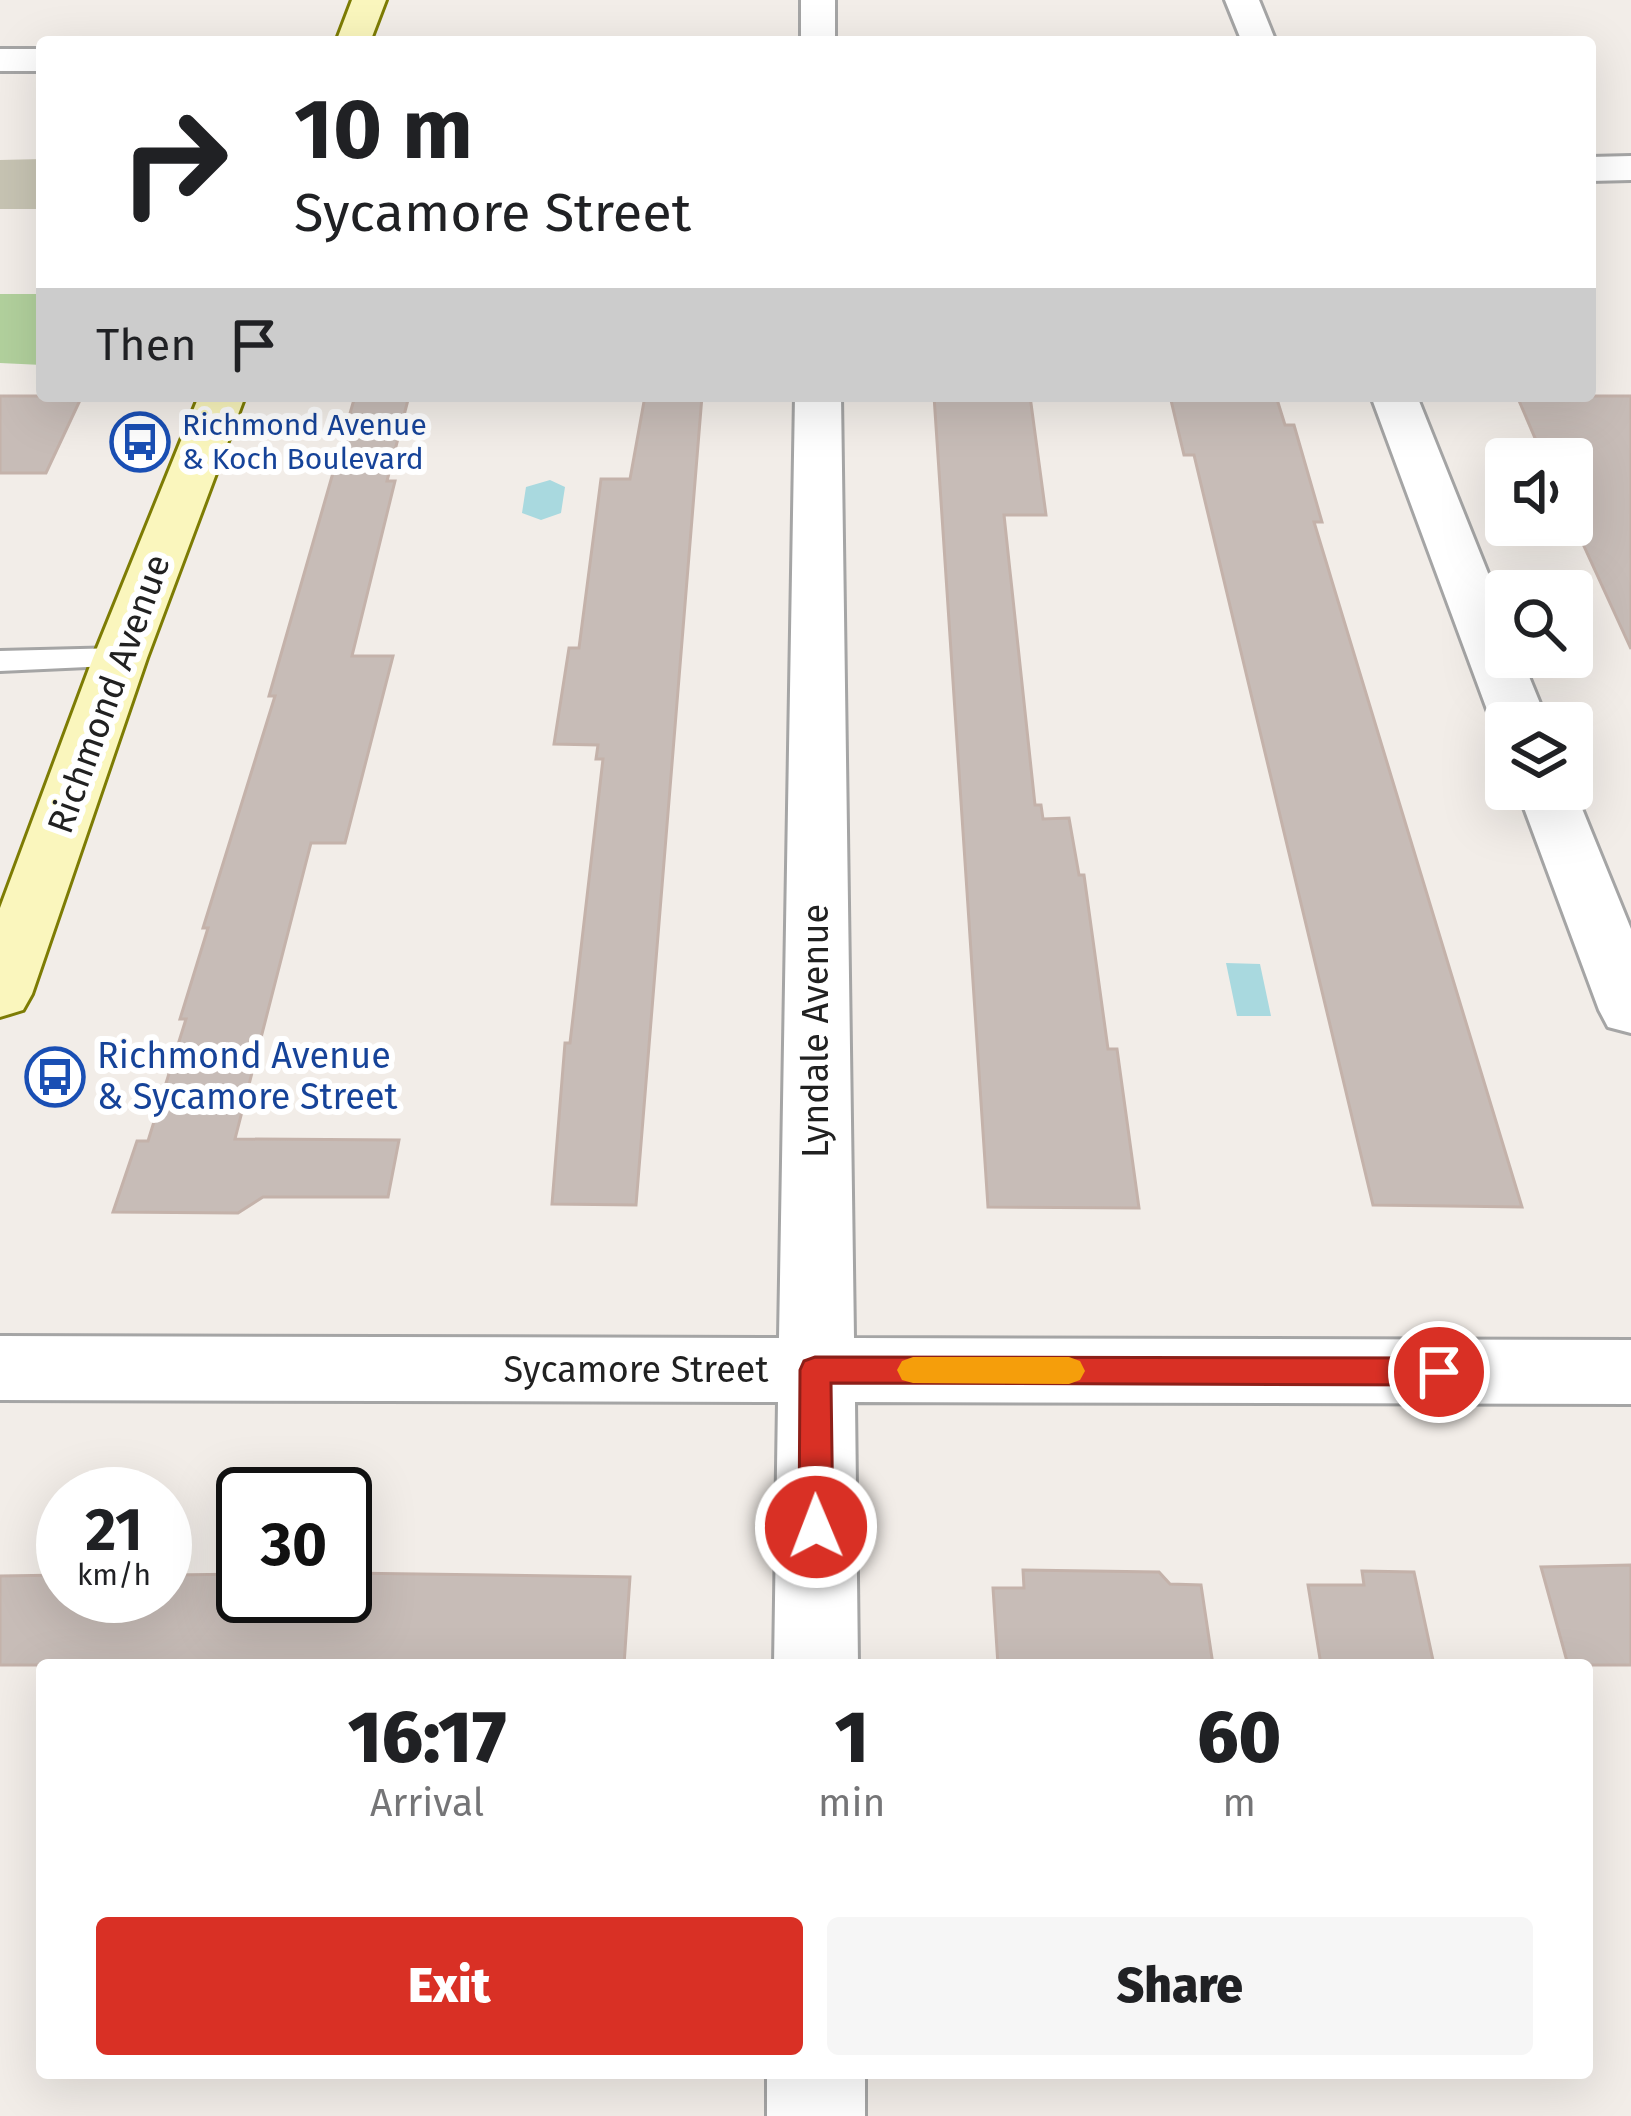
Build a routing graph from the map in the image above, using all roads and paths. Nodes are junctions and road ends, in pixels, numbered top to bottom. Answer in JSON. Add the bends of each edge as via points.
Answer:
{"nodes":[{"id":1,"x":369,"y":0,"type":"edge"},
{"id":2,"x":818,"y":0,"type":"edge"},
{"id":3,"x":1243,"y":0,"type":"edge"},
{"id":4,"x":355,"y":36,"type":"edge"},
{"id":5,"x":818,"y":36,"type":"edge"},
{"id":6,"x":1256,"y":36,"type":"edge"},
{"id":7,"x":0,"y":60,"type":"edge"},
{"id":8,"x":36,"y":60,"type":"edge"},
{"id":9,"x":1631,"y":168,"type":"edge"},
{"id":10,"x":1596,"y":169,"type":"edge"},
{"id":11,"x":220,"y":402,"type":"edge"},
{"id":12,"x":818,"y":402,"type":"edge"},
{"id":13,"x":1396,"y":402,"type":"edge"},
{"id":14,"x":120,"y":658,"type":"junction"},
{"id":15,"x":0,"y":661,"type":"edge"},
{"id":16,"x":1512,"y":702,"type":"edge"},
{"id":17,"x":1554,"y":810,"type":"edge"},
{"id":18,"x":0,"y":994,"type":"edge"},
{"id":19,"x":1631,"y":1010,"type":"edge"},
{"id":20,"x":0,"y":1368,"type":"edge"},
{"id":21,"x":815,"y":1370,"type":"junction"},
{"id":22,"x":1631,"y":1372,"type":"edge"},
{"id":23,"x":816,"y":1659,"type":"edge"},
{"id":24,"x":816,"y":2079,"type":"edge"},
{"id":25,"x":816,"y":2116,"type":"edge"}],
"edges":[{"from":1,"to":4,"type":"main road"},
{"from":2,"to":5,"type":"street"},
{"from":3,"to":6,"type":"street"},
{"from":7,"to":8,"type":"street"},
{"from":9,"to":10,"type":"street"},
{"from":11,"to":14,"type":"main road","name":"Richmond Avenue"},
{"from":12,"to":21,"type":"street","name":"Lyndale Avenue"},
{"from":13,"to":16,"type":"street"},
{"from":14,"to":15,"type":"lane"},
{"from":14,"to":18,"type":"main road","name":"Richmond Avenue"},
{"from":17,"to":19,"type":"street"},
{"from":20,"to":21,"type":"street","name":"Sycamore Street"},
{"from":21,"to":22,"type":"street","name":"Sycamore Street"},
{"from":21,"to":23,"type":"street","name":"Lyndale Avenue"},
{"from":24,"to":25,"type":"street"}]}
